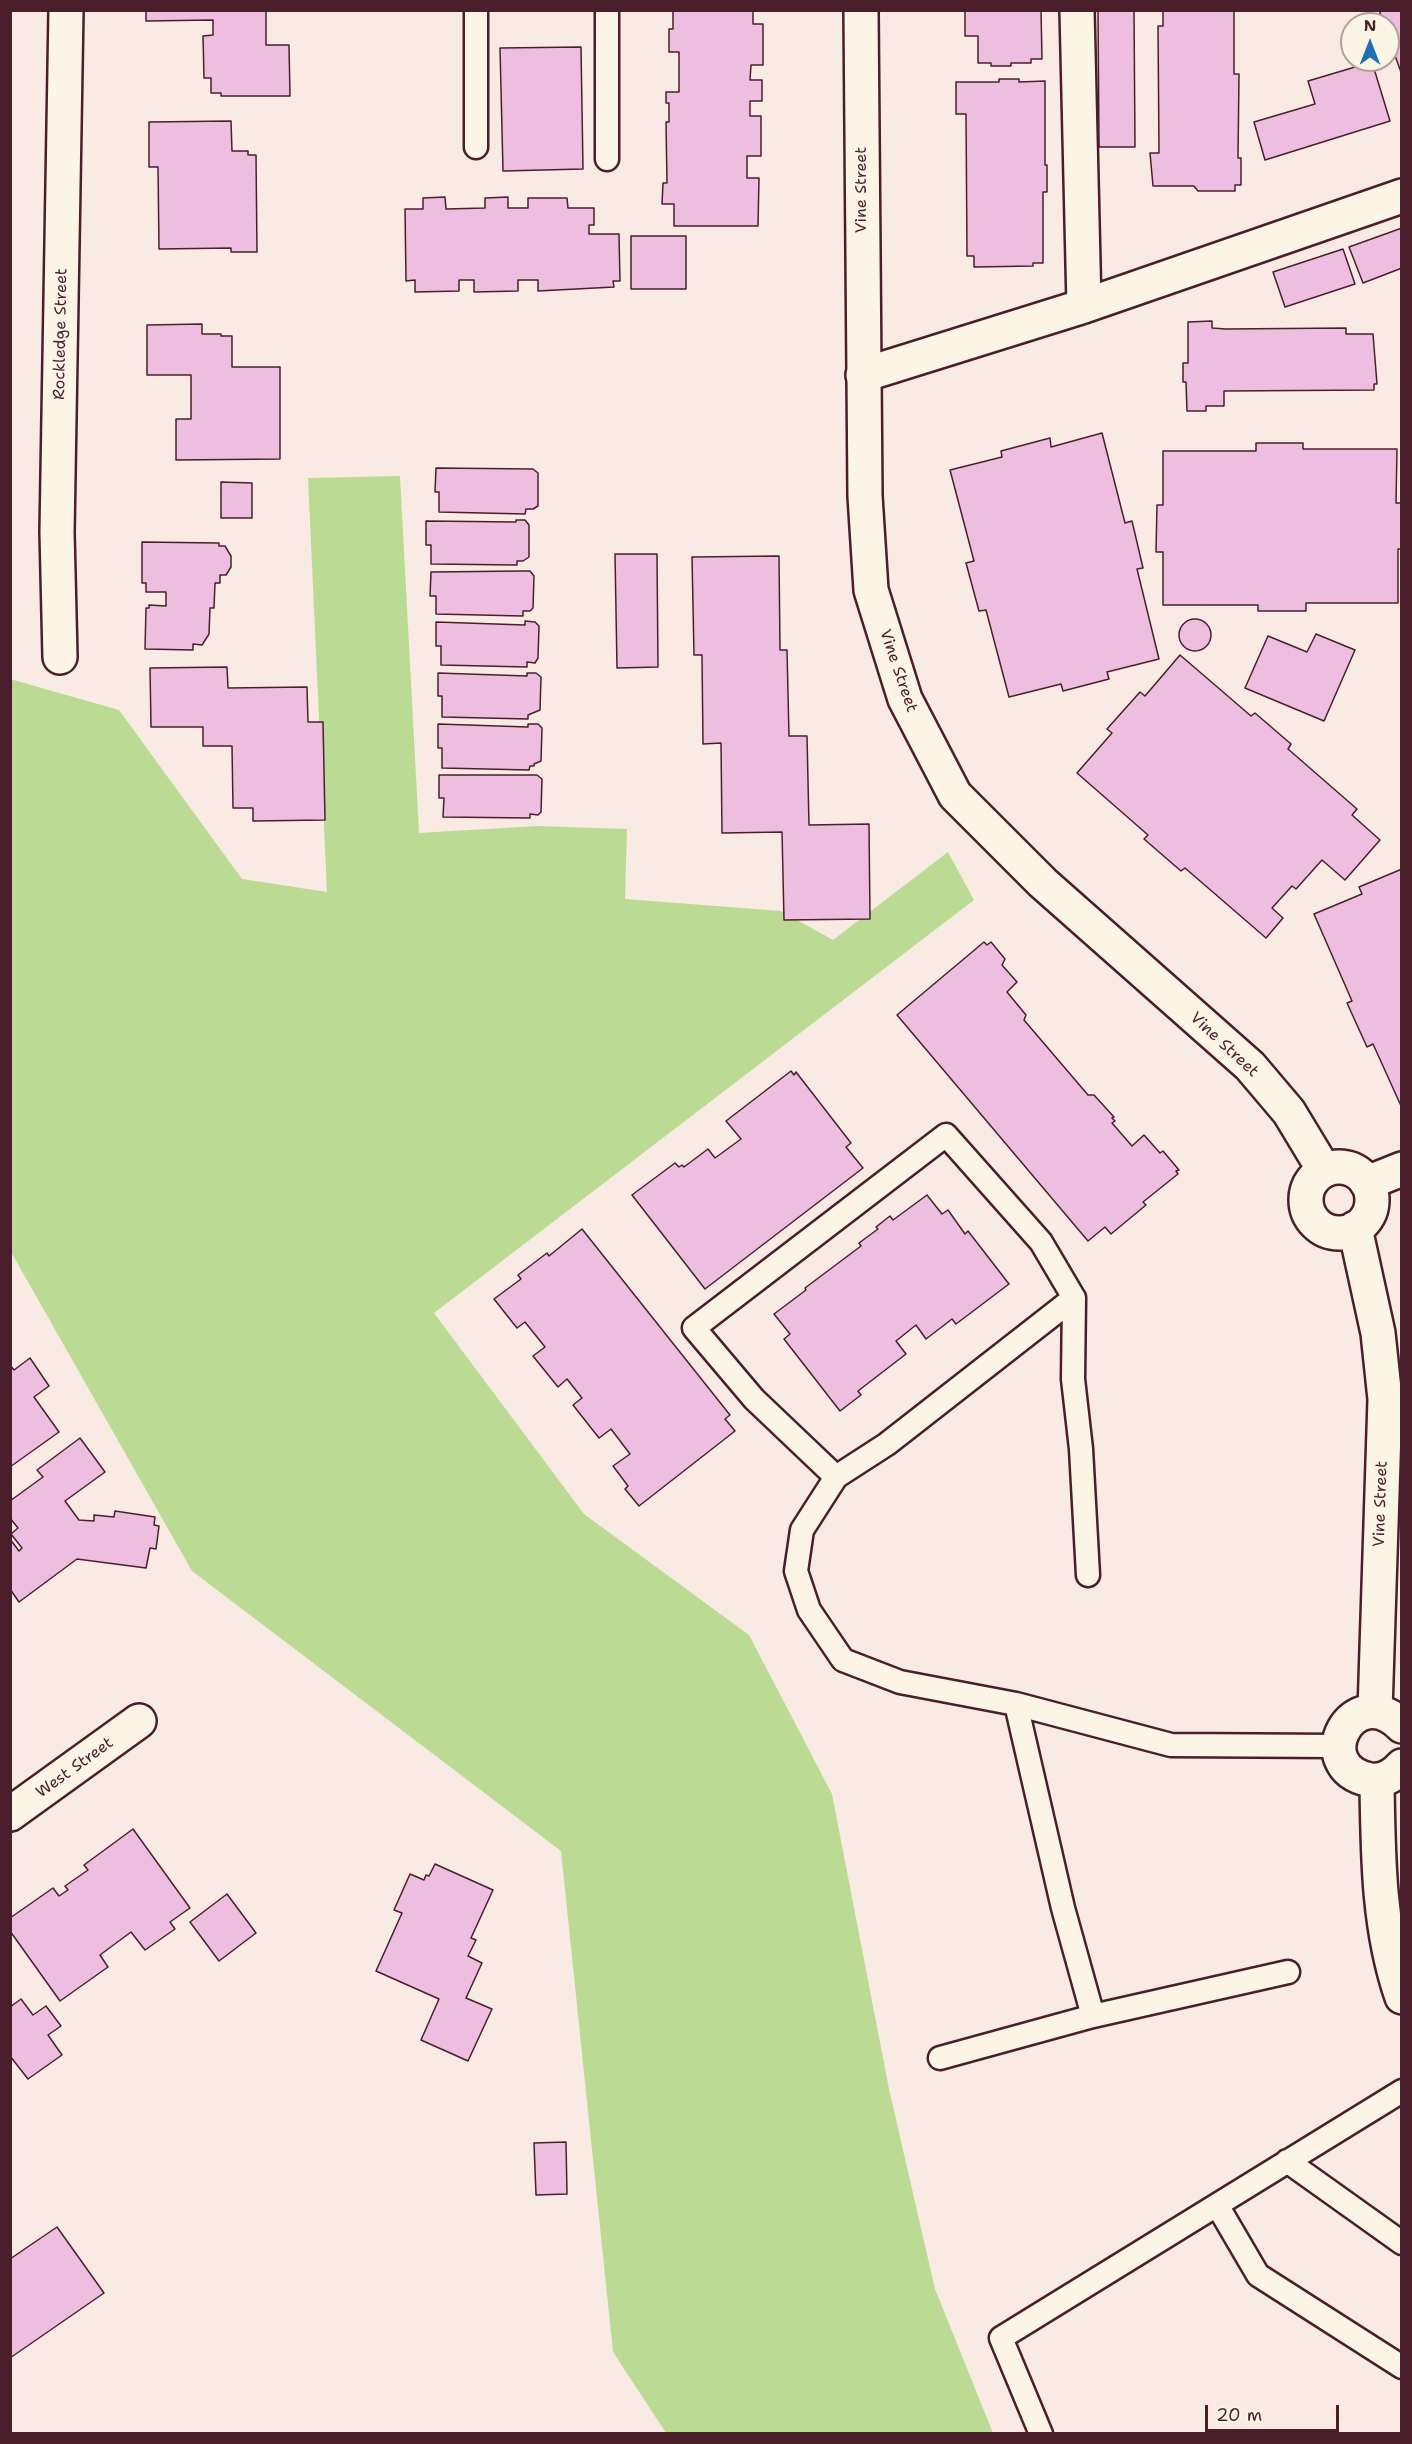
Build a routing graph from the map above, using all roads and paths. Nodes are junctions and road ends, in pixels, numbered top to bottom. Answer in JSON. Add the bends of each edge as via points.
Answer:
{"nodes":[{"id":1,"x":66,"y":10,"type":"edge"},
{"id":2,"x":476,"y":10,"type":"edge"},
{"id":3,"x":607,"y":10,"type":"edge"},
{"id":4,"x":861,"y":10,"type":"edge"},
{"id":5,"x":1077,"y":10,"type":"edge"},
{"id":6,"x":476,"y":147,"type":"dead end"},
{"id":7,"x":607,"y":159,"type":"dead end"},
{"id":8,"x":1401,"y":196,"type":"edge"},
{"id":9,"x":1084,"y":306,"type":"junction"},
{"id":10,"x":863,"y":375,"type":"junction"},
{"id":11,"x":60,"y":657,"type":"dead end"},
{"id":12,"x":1401,"y":1169,"type":"edge"},
{"id":13,"x":1324,"y":1170,"type":"junction"},
{"id":14,"x":1367,"y":1183,"type":"junction"},
{"id":15,"x":1355,"y":1228,"type":"junction"},
{"id":16,"x":1074,"y":1298,"type":"junction"},
{"id":17,"x":836,"y":1477,"type":"junction"},
{"id":18,"x":1088,"y":1575,"type":"dead end"},
{"id":19,"x":1016,"y":1704,"type":"junction"},
{"id":20,"x":1388,"y":1718,"type":"edge"},
{"id":21,"x":139,"y":1721,"type":"dead end"},
{"id":22,"x":1338,"y":1746,"type":"junction"},
{"id":23,"x":1389,"y":1774,"type":"edge"},
{"id":24,"x":10,"y":1814,"type":"edge"},
{"id":25,"x":1288,"y":1972,"type":"dead end"},
{"id":26,"x":1401,"y":1997,"type":"edge"},
{"id":27,"x":1093,"y":2016,"type":"junction"},
{"id":28,"x":940,"y":2058,"type":"dead end"},
{"id":29,"x":1401,"y":2091,"type":"edge"},
{"id":30,"x":1287,"y":2161,"type":"junction"},
{"id":31,"x":1217,"y":2205,"type":"junction"},
{"id":32,"x":1401,"y":2243,"type":"edge"},
{"id":33,"x":1401,"y":2367,"type":"edge"},
{"id":34,"x":1041,"y":2433,"type":"edge"}],
"edges":[{"from":1,"to":11,"type":"street","name":"Rockledge Street","via":[[57,532]]},
{"from":2,"to":6,"type":"lane"},
{"from":3,"to":7,"type":"lane"},
{"from":4,"to":10,"type":"street","name":"Vine Street"},
{"from":5,"to":9,"type":"street"},
{"from":8,"to":9,"type":"street"},
{"from":9,"to":10,"type":"street"},
{"from":10,"to":13,"type":"street","name":"Vine Street","via":[[871,590],[905,699],[955,795],[1043,883],[1250,1066],[1289,1112]]},
{"from":12,"to":14,"type":"street"},
{"from":13,"to":14,"type":"street","via":[[1344,1167],[1361,1175]]},
{"from":13,"to":15,"type":"street","via":[[1309,1184],[1309,1214],[1324,1229],[1345,1232]]},
{"from":14,"to":15,"type":"street","via":[[1371,1192],[1369,1213]]},
{"from":15,"to":20,"type":"street","name":"Vine Street","via":[[1378,1333],[1384,1399]]},
{"from":16,"to":17,"type":"lane","via":[[887,1444]]},
{"from":16,"to":17,"type":"lane","via":[[1041,1242],[946,1135],[694,1328],[754,1399]]},
{"from":16,"to":18,"type":"lane","via":[[1073,1379]]},
{"from":17,"to":19,"type":"lane","via":[[802,1530],[796,1570],[809,1610],[843,1660],[900,1682]]},
{"from":19,"to":22,"type":"lane","via":[[1171,1745]]},
{"from":19,"to":27,"type":"lane","via":[[1063,1908]]},
{"from":20,"to":22,"type":"street","name":"Vine Street","via":[[1357,1715],[1343,1728]]},
{"from":21,"to":24,"type":"street","name":"West Street"},
{"from":22,"to":23,"type":"street","via":[[1344,1765],[1358,1778]]},
{"from":23,"to":26,"type":"street","via":[[1378,1872],[1392,1969]]},
{"from":25,"to":27,"type":"lane"},
{"from":27,"to":28,"type":"lane"},
{"from":29,"to":30,"type":"lane"},
{"from":30,"to":31,"type":"lane"},
{"from":30,"to":32,"type":"lane"},
{"from":31,"to":33,"type":"lane","via":[[1258,2275]]},
{"from":31,"to":34,"type":"lane","via":[[1001,2338]]}]}
